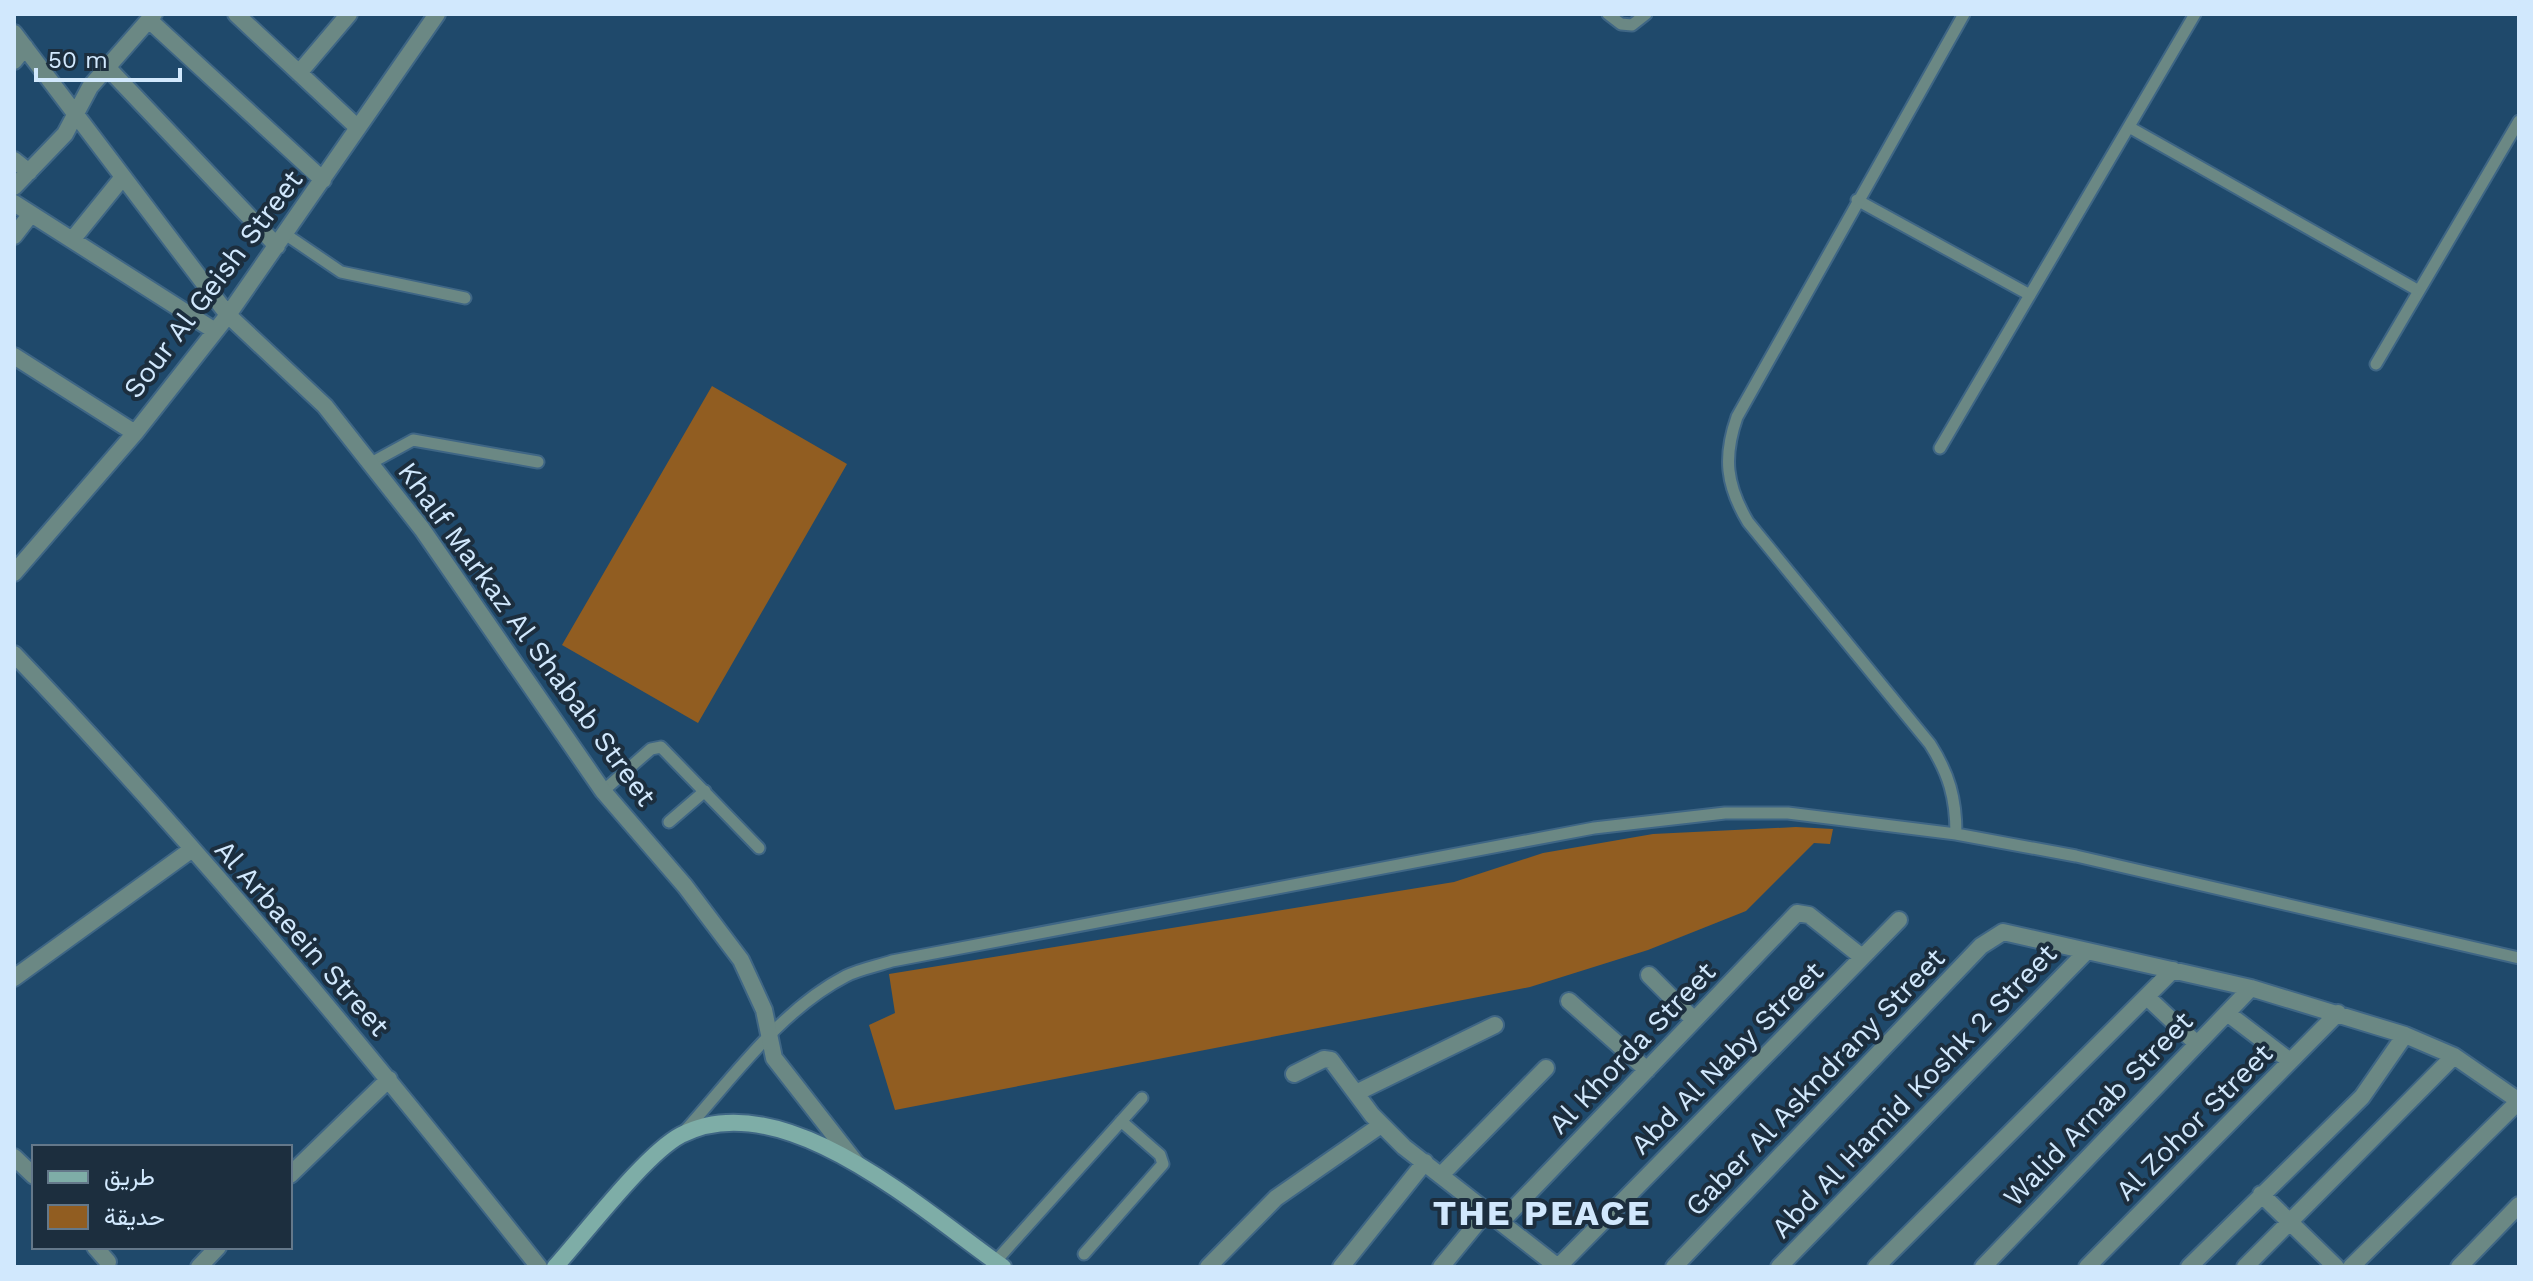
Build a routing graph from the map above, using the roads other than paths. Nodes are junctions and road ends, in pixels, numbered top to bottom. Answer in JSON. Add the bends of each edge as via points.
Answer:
{"nodes":[{"id":1,"x":236,"y":14,"type":"edge"},
{"id":2,"x":349,"y":14,"type":"edge"},
{"id":3,"x":437,"y":14,"type":"edge"},
{"id":4,"x":1608,"y":14,"type":"edge"},
{"id":5,"x":1646,"y":14,"type":"edge"},
{"id":6,"x":1964,"y":14,"type":"edge"},
{"id":7,"x":2195,"y":14,"type":"edge"},
{"id":8,"x":152,"y":17,"type":"edge"},
{"id":9,"x":14,"y":33,"type":"edge"},
{"id":10,"x":19,"y":54,"type":"edge"},
{"id":11,"x":107,"y":67,"type":"junction"},
{"id":12,"x":299,"y":73,"type":"junction"},
{"id":13,"x":76,"y":116,"type":"junction"},
{"id":14,"x":2519,"y":121,"type":"edge"},
{"id":15,"x":2129,"y":127,"type":"junction"},
{"id":16,"x":358,"y":128,"type":"junction"},
{"id":17,"x":14,"y":160,"type":"edge"},
{"id":18,"x":29,"y":172,"type":"junction"},
{"id":19,"x":123,"y":177,"type":"junction"},
{"id":20,"x":323,"y":180,"type":"junction"},
{"id":21,"x":14,"y":187,"type":"edge"},
{"id":22,"x":1857,"y":200,"type":"junction"},
{"id":23,"x":14,"y":203,"type":"edge"},
{"id":24,"x":31,"y":214,"type":"junction"},
{"id":25,"x":14,"y":236,"type":"edge"},
{"id":26,"x":72,"y":240,"type":"junction"},
{"id":27,"x":281,"y":240,"type":"junction"},
{"id":28,"x":2419,"y":291,"type":"junction"},
{"id":29,"x":2030,"y":295,"type":"junction"},
{"id":30,"x":465,"y":298,"type":"dead end"},
{"id":31,"x":228,"y":315,"type":"junction"},
{"id":32,"x":215,"y":331,"type":"junction"},
{"id":33,"x":14,"y":356,"type":"edge"},
{"id":34,"x":2376,"y":364,"type":"dead end"},
{"id":35,"x":135,"y":433,"type":"junction"},
{"id":36,"x":1940,"y":448,"type":"dead end"},
{"id":37,"x":538,"y":462,"type":"dead end"},
{"id":38,"x":371,"y":463,"type":"junction"},
{"id":39,"x":14,"y":573,"type":"edge"},
{"id":40,"x":14,"y":654,"type":"edge"},
{"id":41,"x":603,"y":791,"type":"junction"},
{"id":42,"x":705,"y":791,"type":"junction"},
{"id":43,"x":669,"y":822,"type":"dead end"},
{"id":44,"x":1956,"y":834,"type":"junction"},
{"id":45,"x":759,"y":848,"type":"dead end"},
{"id":46,"x":191,"y":850,"type":"junction"},
{"id":47,"x":1899,"y":920,"type":"dead end"},
{"id":48,"x":2087,"y":951,"type":"junction"},
{"id":49,"x":1862,"y":957,"type":"junction"},
{"id":50,"x":2519,"y":958,"type":"edge"},
{"id":51,"x":2173,"y":970,"type":"junction"},
{"id":52,"x":1649,"y":975,"type":"dead end"},
{"id":53,"x":14,"y":978,"type":"edge"},
{"id":54,"x":2251,"y":988,"type":"junction"},
{"id":55,"x":2147,"y":997,"type":"junction"},
{"id":56,"x":1569,"y":1001,"type":"dead end"},
{"id":57,"x":2227,"y":1013,"type":"junction"},
{"id":58,"x":2338,"y":1013,"type":"junction"},
{"id":59,"x":1694,"y":1020,"type":"junction"},
{"id":60,"x":1495,"y":1025,"type":"dead end"},
{"id":61,"x":2405,"y":1035,"type":"junction"},
{"id":62,"x":770,"y":1036,"type":"junction"},
{"id":63,"x":2197,"y":1044,"type":"junction"},
{"id":64,"x":2454,"y":1056,"type":"junction"},
{"id":65,"x":2290,"y":1061,"type":"junction"},
{"id":66,"x":1546,"y":1068,"type":"dead end"},
{"id":67,"x":1647,"y":1070,"type":"junction"},
{"id":68,"x":1294,"y":1074,"type":"dead end"},
{"id":69,"x":389,"y":1079,"type":"junction"},
{"id":70,"x":1356,"y":1093,"type":"junction"},
{"id":71,"x":1142,"y":1098,"type":"dead end"},
{"id":72,"x":2519,"y":1101,"type":"edge"},
{"id":73,"x":1121,"y":1121,"type":"junction"},
{"id":74,"x":1381,"y":1125,"type":"junction"},
{"id":75,"x":680,"y":1136,"type":"junction"},
{"id":76,"x":14,"y":1157,"type":"edge"},
{"id":77,"x":1425,"y":1162,"type":"junction"},
{"id":78,"x":856,"y":1163,"type":"junction"},
{"id":79,"x":292,"y":1173,"type":"edge"},
{"id":80,"x":32,"y":1174,"type":"edge"},
{"id":81,"x":1441,"y":1175,"type":"junction"},
{"id":82,"x":2261,"y":1194,"type":"junction"},
{"id":83,"x":2519,"y":1205,"type":"edge"},
{"id":84,"x":1487,"y":1211,"type":"junction"},
{"id":85,"x":1501,"y":1222,"type":"junction"},
{"id":86,"x":2289,"y":1222,"type":"junction"},
{"id":87,"x":97,"y":1249,"type":"edge"},
{"id":88,"x":216,"y":1249,"type":"edge"},
{"id":89,"x":1084,"y":1254,"type":"dead end"},
{"id":90,"x":108,"y":1262,"type":"dead end"},
{"id":91,"x":999,"y":1264,"type":"edge"},
{"id":92,"x":199,"y":1267,"type":"edge"},
{"id":93,"x":539,"y":1267,"type":"edge"},
{"id":94,"x":555,"y":1267,"type":"edge"},
{"id":95,"x":1208,"y":1267,"type":"edge"},
{"id":96,"x":1341,"y":1267,"type":"edge"},
{"id":97,"x":1441,"y":1267,"type":"edge"},
{"id":98,"x":1558,"y":1267,"type":"edge"},
{"id":99,"x":1674,"y":1267,"type":"edge"},
{"id":100,"x":1779,"y":1267,"type":"edge"},
{"id":101,"x":1876,"y":1267,"type":"edge"},
{"id":102,"x":1983,"y":1267,"type":"edge"},
{"id":103,"x":2087,"y":1267,"type":"edge"},
{"id":104,"x":2189,"y":1267,"type":"edge"},
{"id":105,"x":2245,"y":1267,"type":"edge"},
{"id":106,"x":2336,"y":1267,"type":"edge"},
{"id":107,"x":2351,"y":1267,"type":"edge"},
{"id":108,"x":2459,"y":1267,"type":"edge"}],
"edges":[{"from":1,"to":12,"type":"street"},
{"from":2,"to":12,"type":"street"},
{"from":3,"to":16,"type":"street","name":"Sour Al Geish Street"},
{"from":4,"to":5,"type":"lane","via":[[1632,25]]},
{"from":6,"to":22,"type":"lane"},
{"from":7,"to":15,"type":"lane"},
{"from":8,"to":11,"type":"street"},
{"from":8,"to":20,"type":"street"},
{"from":9,"to":10,"type":"street","name":"Khalf Markaz Al Shabab Street"},
{"from":10,"to":13,"type":"street","name":"Khalf Markaz Al Shabab Street"},
{"from":11,"to":13,"type":"street","via":[[82,99]]},
{"from":11,"to":27,"type":"street"},
{"from":12,"to":16,"type":"street"},
{"from":13,"to":18,"type":"street"},
{"from":13,"to":19,"type":"street","name":"Khalf Markaz Al Shabab Street"},
{"from":14,"to":28,"type":"lane"},
{"from":15,"to":28,"type":"lane"},
{"from":15,"to":29,"type":"lane"},
{"from":16,"to":20,"type":"street","name":"Sour Al Geish Street"},
{"from":17,"to":18,"type":"street"},
{"from":18,"to":21,"type":"street"},
{"from":19,"to":26,"type":"street"},
{"from":19,"to":31,"type":"street","name":"Khalf Markaz Al Shabab Street"},
{"from":20,"to":27,"type":"street","name":"Sour Al Geish Street"},
{"from":22,"to":29,"type":"lane"},
{"from":22,"to":44,"type":"lane","via":[[1737,417],[1728,443],[1727,471],[1748,522],[1930,744],[1947,771],[1956,802]]},
{"from":23,"to":24,"type":"street"},
{"from":24,"to":25,"type":"street"},
{"from":24,"to":26,"type":"street"},
{"from":26,"to":32,"type":"street"},
{"from":27,"to":30,"type":"lane","via":[[341,272]]},
{"from":27,"to":31,"type":"street","name":"Sour Al Geish Street"},
{"from":28,"to":34,"type":"lane"},
{"from":29,"to":36,"type":"lane"},
{"from":31,"to":32,"type":"street","name":"Sour Al Geish Street"},
{"from":31,"to":38,"type":"street","name":"Khalf Markaz Al Shabab Street","via":[[299,380]]},
{"from":32,"to":35,"type":"street","name":"Sour Al Geish Street"},
{"from":33,"to":35,"type":"street"},
{"from":35,"to":39,"type":"street","name":"Sour Al Geish Street"},
{"from":37,"to":38,"type":"lane","via":[[413,440]]},
{"from":38,"to":41,"type":"street","name":"Khalf Markaz Al Shabab Street"},
{"from":40,"to":46,"type":"street","name":"Al Arbaeein Street","via":[[115,759]]},
{"from":41,"to":42,"type":"lane","via":[[655,747],[665,749]]},
{"from":41,"to":62,"type":"street","name":"Khalf Markaz Al Shabab Street","via":[[741,960]]},
{"from":42,"to":43,"type":"lane"},
{"from":42,"to":45,"type":"lane"},
{"from":44,"to":50,"type":"lane","via":[[2076,856]]},
{"from":44,"to":62,"type":"lane","via":[[1788,813],[1725,813],[1594,828],[892,961],[849,975],[816,994]]},
{"from":46,"to":53,"type":"street"},
{"from":46,"to":69,"type":"street","name":"Al Arbaeein Street"},
{"from":47,"to":49,"type":"street","name":"Abd Al Naby Street"},
{"from":48,"to":51,"type":"street"},
{"from":48,"to":99,"type":"street","name":"Gaber Al Askndrany Street","via":[[2010,933],[1995,935]]},
{"from":48,"to":100,"type":"street","name":"Abd Al Hamid Koshk 2 Street"},
{"from":49,"to":59,"type":"street","name":"Al Khorda Street","via":[[1801,912]]},
{"from":49,"to":98,"type":"street","name":"Abd Al Naby Street"},
{"from":51,"to":54,"type":"street"},
{"from":51,"to":55,"type":"street"},
{"from":52,"to":59,"type":"street"},
{"from":54,"to":57,"type":"street","name":"Walid Arnab Street"},
{"from":54,"to":58,"type":"street"},
{"from":55,"to":63,"type":"street"},
{"from":55,"to":101,"type":"street"},
{"from":56,"to":67,"type":"street"},
{"from":57,"to":63,"type":"street","name":"Walid Arnab Street"},
{"from":57,"to":65,"type":"street"},
{"from":58,"to":61,"type":"street"},
{"from":58,"to":65,"type":"street","name":"Al Zohor Street"},
{"from":59,"to":67,"type":"street","name":"Al Khorda Street"},
{"from":60,"to":70,"type":"street"},
{"from":61,"to":64,"type":"street"},
{"from":61,"to":82,"type":"street","via":[[2362,1097]]},
{"from":62,"to":75,"type":"lane"},
{"from":62,"to":78,"type":"street","name":"Khalf Markaz Al Shabab Street","via":[[780,1068]]},
{"from":63,"to":102,"type":"street","name":"Walid Arnab Street"},
{"from":64,"to":72,"type":"street"},
{"from":64,"to":86,"type":"street"},
{"from":65,"to":103,"type":"street","name":"Al Zohor Street"},
{"from":66,"to":81,"type":"street"},
{"from":67,"to":85,"type":"street","name":"Al Khorda Street"},
{"from":68,"to":70,"type":"street","via":[[1331,1060]]},
{"from":69,"to":79,"type":"street"},
{"from":69,"to":93,"type":"street","name":"Al Arbaeein Street"},
{"from":70,"to":74,"type":"street"},
{"from":71,"to":73,"type":"lane"},
{"from":72,"to":107,"type":"street"},
{"from":73,"to":89,"type":"lane","via":[[1160,1155],[1163,1164]]},
{"from":73,"to":91,"type":"lane"},
{"from":74,"to":77,"type":"street"},
{"from":74,"to":95,"type":"street","via":[[1276,1198]]},
{"from":75,"to":78,"type":"street","via":[[754,1123],[803,1134]]},
{"from":75,"to":94,"type":"street","via":[[647,1164]]},
{"from":76,"to":80,"type":"street"},
{"from":77,"to":81,"type":"street"},
{"from":77,"to":96,"type":"street"},
{"from":78,"to":91,"type":"street"},
{"from":81,"to":84,"type":"street"},
{"from":82,"to":86,"type":"street"},
{"from":82,"to":104,"type":"street"},
{"from":83,"to":108,"type":"street"},
{"from":84,"to":85,"type":"street"},
{"from":84,"to":97,"type":"street"},
{"from":85,"to":98,"type":"street"},
{"from":86,"to":105,"type":"street"},
{"from":86,"to":106,"type":"street"},
{"from":87,"to":90,"type":"street"},
{"from":88,"to":92,"type":"street"}]}
